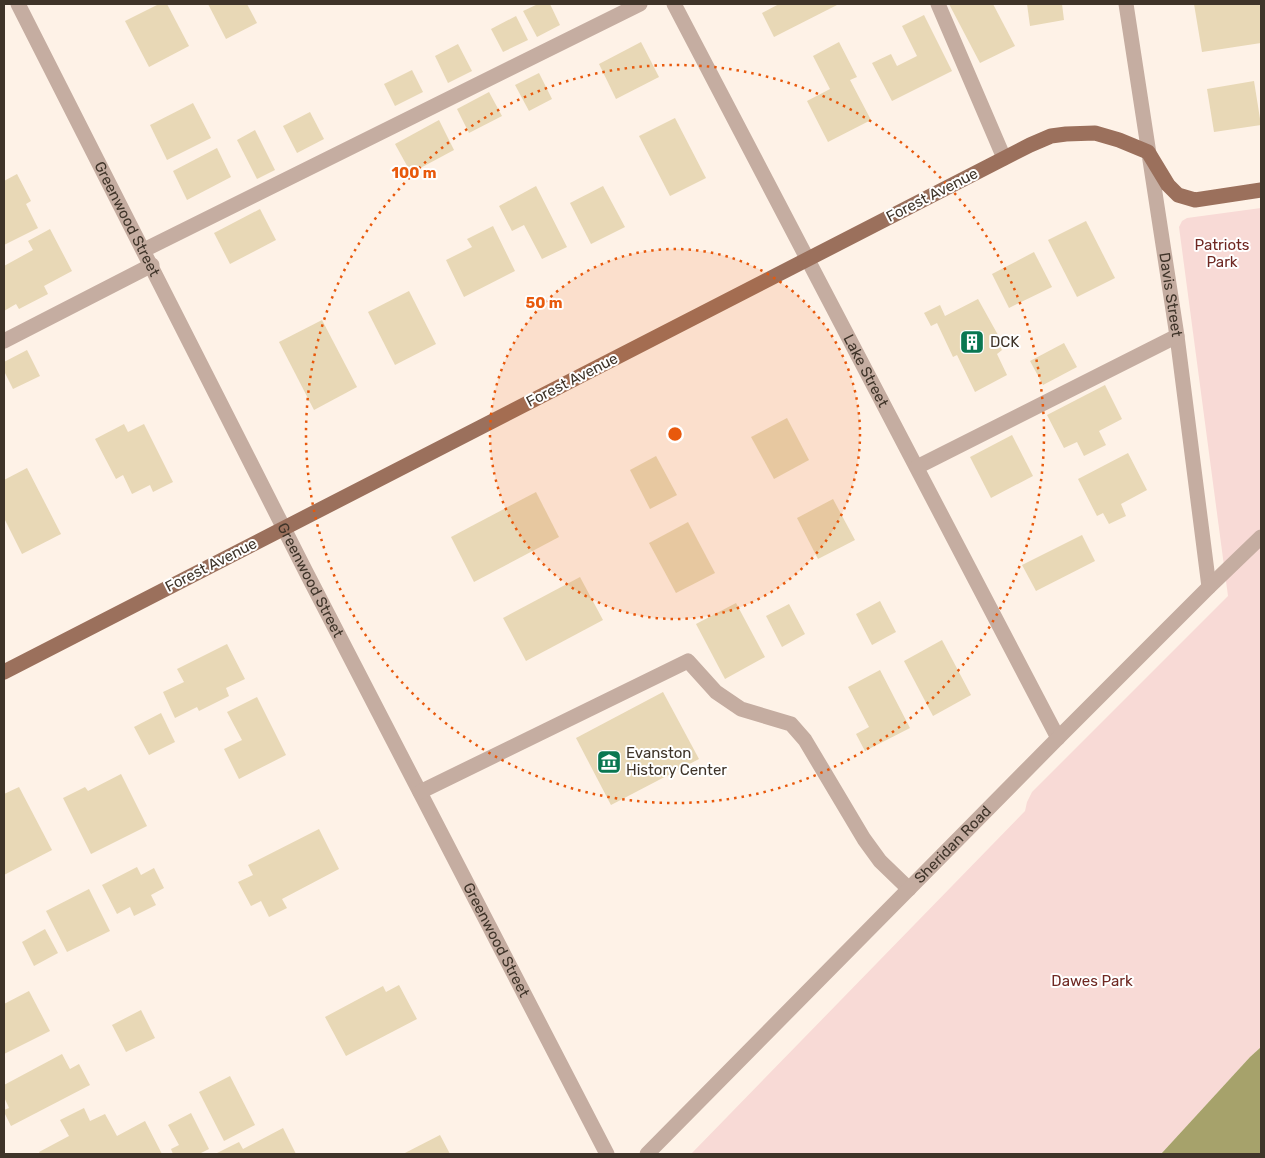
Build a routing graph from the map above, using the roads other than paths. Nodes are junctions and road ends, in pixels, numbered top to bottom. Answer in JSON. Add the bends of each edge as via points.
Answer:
{"nodes":[{"id":1,"x":18,"y":4,"type":"edge"},
{"id":2,"x":640,"y":4,"type":"edge"},
{"id":3,"x":674,"y":4,"type":"edge"},
{"id":4,"x":938,"y":4,"type":"edge"},
{"id":5,"x":1126,"y":4,"type":"edge"},
{"id":6,"x":1148,"y":152,"type":"junction"},
{"id":7,"x":1004,"y":158,"type":"junction"},
{"id":8,"x":1261,"y":190,"type":"edge"},
{"id":9,"x":144,"y":250,"type":"junction"},
{"id":10,"x":808,"y":260,"type":"junction"},
{"id":11,"x":152,"y":265,"type":"junction"},
{"id":12,"x":1177,"y":336,"type":"junction"},
{"id":13,"x":4,"y":341,"type":"edge"},
{"id":14,"x":917,"y":467,"type":"junction"},
{"id":15,"x":284,"y":528,"type":"junction"},
{"id":16,"x":1261,"y":537,"type":"edge"},
{"id":17,"x":1209,"y":587,"type":"junction"},
{"id":18,"x":4,"y":672,"type":"edge"},
{"id":19,"x":1058,"y":738,"type":"junction"},
{"id":20,"x":420,"y":792,"type":"junction"},
{"id":21,"x":909,"y":889,"type":"junction"},
{"id":22,"x":607,"y":1154,"type":"edge"},
{"id":23,"x":647,"y":1154,"type":"edge"}],
"edges":[{"from":1,"to":9,"type":"street","name":"Greenwood Street"},
{"from":2,"to":9,"type":"street"},
{"from":3,"to":10,"type":"street","name":"Lake Street"},
{"from":4,"to":7,"type":"street"},
{"from":5,"to":6,"type":"street","name":"Davis Street"},
{"from":6,"to":7,"type":"main road","name":"Forest Avenue","via":[[1095,133],[1066,134],[1051,136]]},
{"from":6,"to":8,"type":"main road","via":[[1178,195],[1195,200]]},
{"from":6,"to":12,"type":"street","name":"Davis Street"},
{"from":7,"to":10,"type":"main road","name":"Forest Avenue"},
{"from":9,"to":11,"type":"street","name":"Greenwood Street"},
{"from":10,"to":14,"type":"street","name":"Lake Street"},
{"from":10,"to":15,"type":"main road","name":"Forest Avenue"},
{"from":11,"to":13,"type":"street"},
{"from":11,"to":15,"type":"street","name":"Greenwood Street"},
{"from":12,"to":14,"type":"street"},
{"from":12,"to":17,"type":"street","name":"Davis Street"},
{"from":14,"to":19,"type":"street","name":"Lake Street"},
{"from":15,"to":18,"type":"main road","name":"Forest Avenue"},
{"from":15,"to":20,"type":"street","name":"Greenwood Street"},
{"from":16,"to":17,"type":"street","name":"Sheridan Road"},
{"from":17,"to":19,"type":"street","name":"Sheridan Road"},
{"from":19,"to":21,"type":"street","name":"Sheridan Road"},
{"from":20,"to":21,"type":"street","via":[[688,661],[716,692],[741,709],[792,724],[805,740],[864,839],[880,861]]},
{"from":20,"to":22,"type":"street","name":"Greenwood Street"},
{"from":21,"to":23,"type":"street","name":"Sheridan Road"}]}
